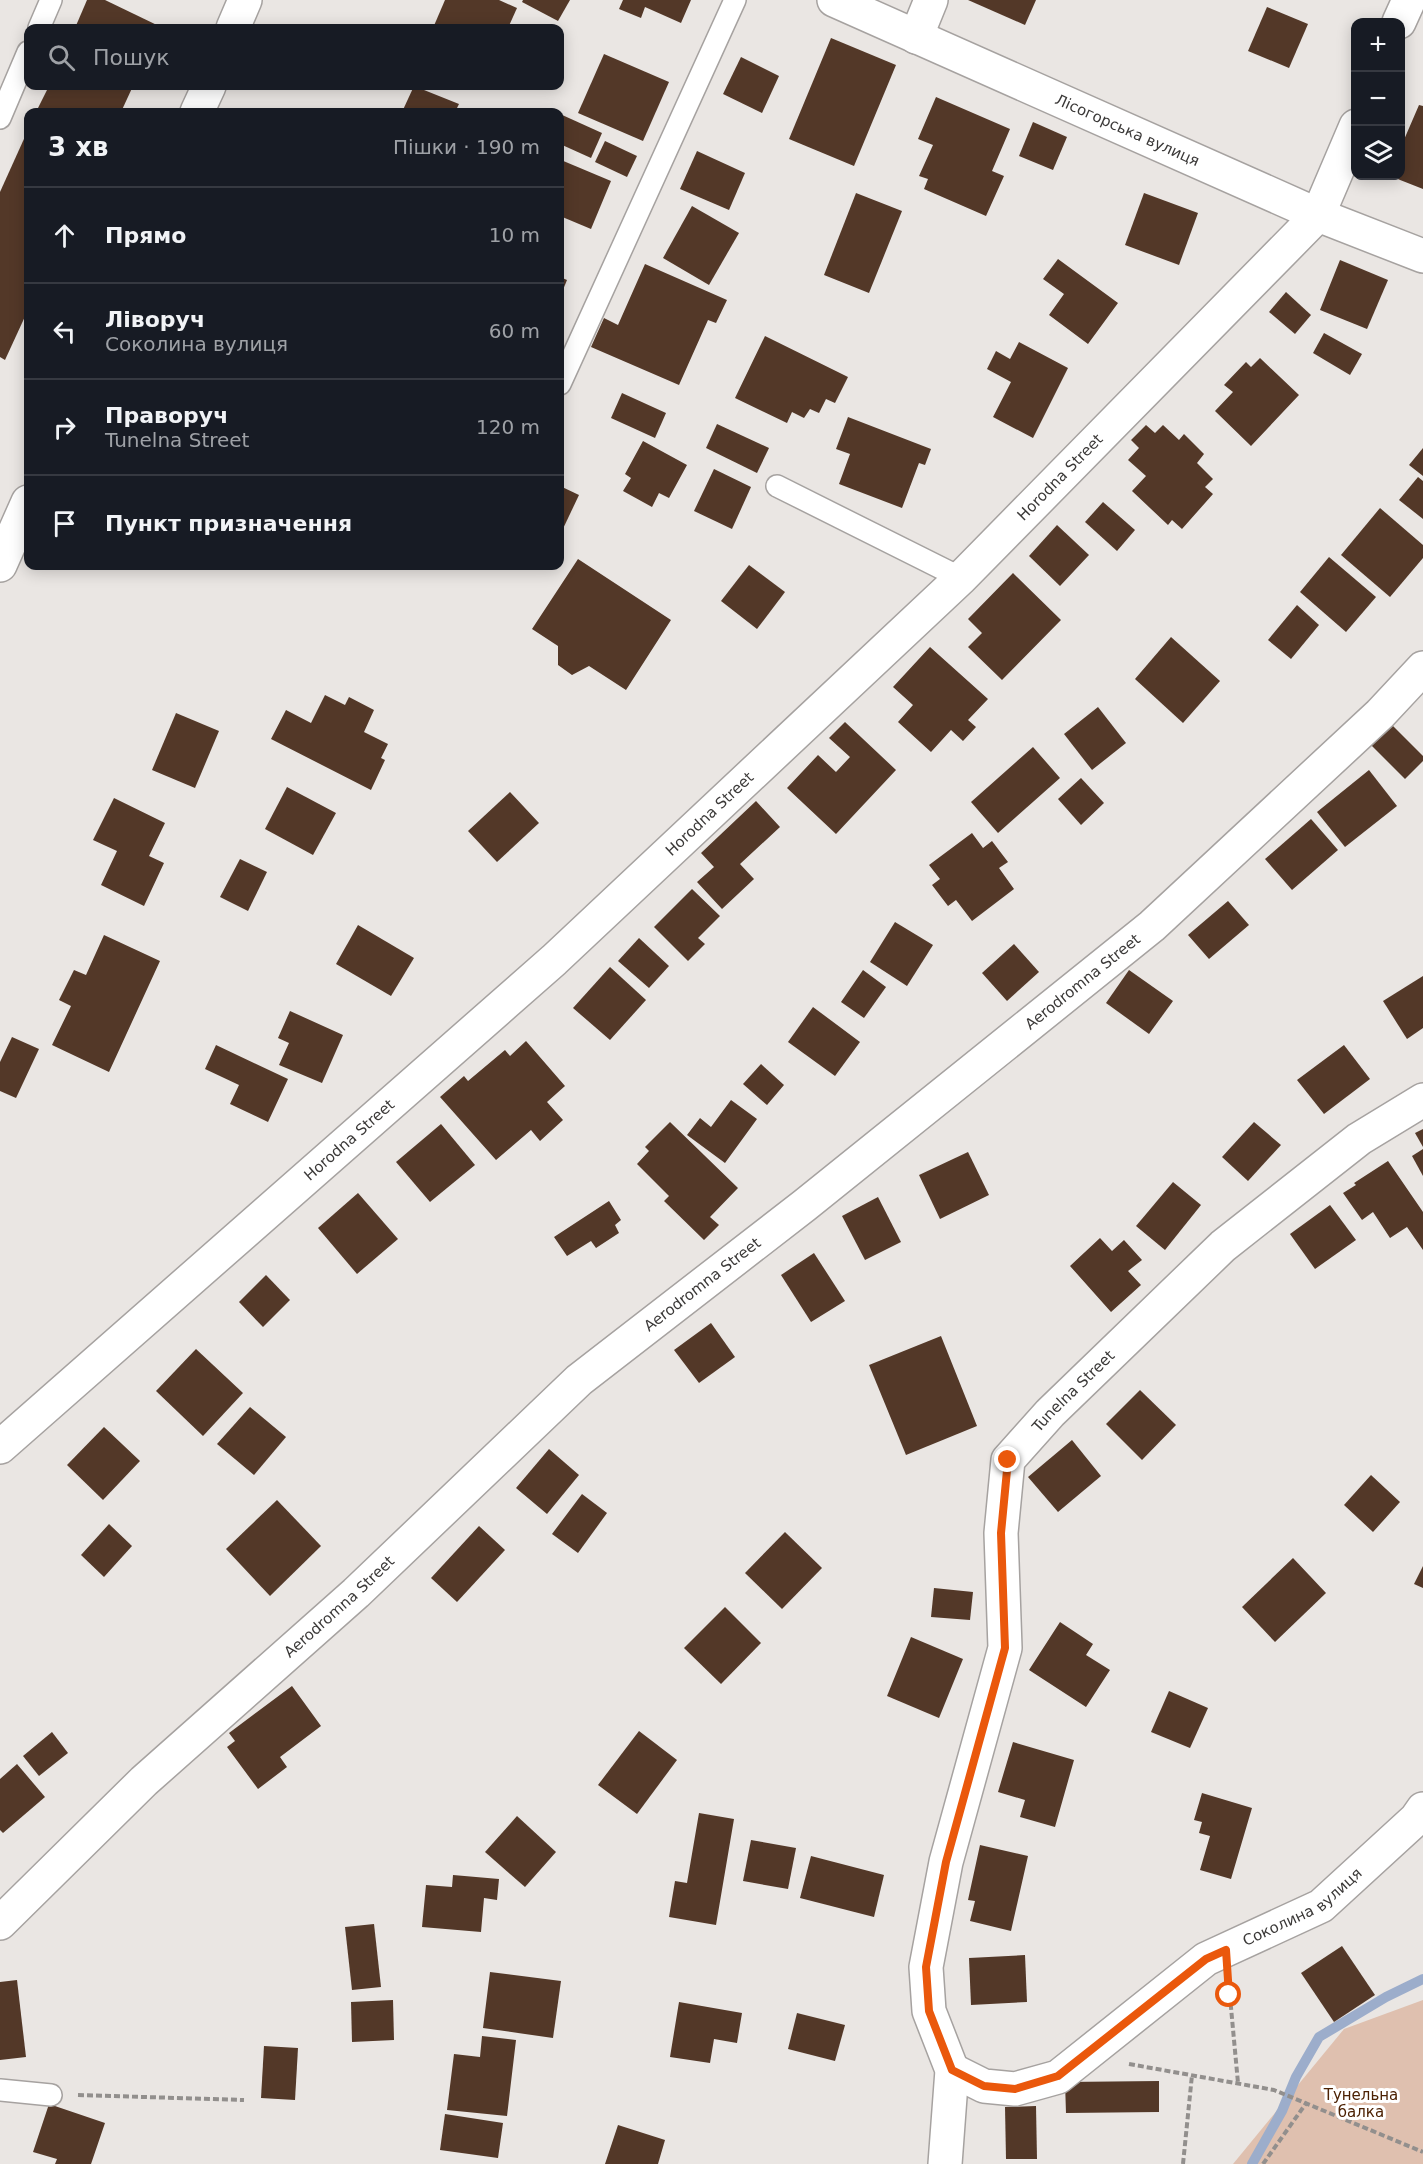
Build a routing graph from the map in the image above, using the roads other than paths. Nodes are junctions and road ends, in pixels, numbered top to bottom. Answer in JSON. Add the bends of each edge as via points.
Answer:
{"nodes":[{"id":1,"x":51,"y":0,"type":"edge"},
{"id":2,"x":735,"y":0,"type":"edge"},
{"id":3,"x":834,"y":0,"type":"edge"},
{"id":4,"x":931,"y":0,"type":"edge"},
{"id":5,"x":1409,"y":0,"type":"edge"},
{"id":6,"x":1401,"y":18,"type":"edge"},
{"id":7,"x":41,"y":24,"type":"edge"},
{"id":8,"x":916,"y":37,"type":"junction"},
{"id":9,"x":24,"y":61,"type":"edge"},
{"id":10,"x":207,"y":90,"type":"edge"},
{"id":11,"x":199,"y":108,"type":"edge"},
{"id":12,"x":0,"y":118,"type":"edge"},
{"id":13,"x":1351,"y":138,"type":"edge"},
{"id":14,"x":1318,"y":215,"type":"junction"},
{"id":15,"x":1423,"y":256,"type":"edge"},
{"id":16,"x":564,"y":375,"type":"edge"},
{"id":17,"x":777,"y":486,"type":"dead end"},
{"id":18,"x":24,"y":511,"type":"edge"},
{"id":19,"x":0,"y":565,"type":"edge"},
{"id":20,"x":961,"y":578,"type":"junction"},
{"id":21,"x":1423,"y":668,"type":"edge"},
{"id":22,"x":1423,"y":1100,"type":"edge"},
{"id":23,"x":0,"y":1447,"type":"edge"},
{"id":24,"x":1423,"y":1809,"type":"edge"},
{"id":25,"x":0,"y":1923,"type":"edge"},
{"id":26,"x":952,"y":2070,"type":"junction"},
{"id":27,"x":0,"y":2090,"type":"edge"},
{"id":28,"x":51,"y":2094,"type":"road end"},
{"id":29,"x":945,"y":2164,"type":"edge"}],
"edges":[{"from":1,"to":7,"type":"lane"},
{"from":2,"to":16,"type":"lane"},
{"from":3,"to":8,"type":"street","name":"Лісогорська вулиця"},
{"from":4,"to":8,"type":"street"},
{"from":5,"to":6,"type":"street"},
{"from":8,"to":14,"type":"street","name":"Лісогорська вулиця"},
{"from":9,"to":12,"type":"lane"},
{"from":10,"to":11,"type":"street"},
{"from":13,"to":14,"type":"street","name":"Horodna Street"},
{"from":14,"to":15,"type":"street","name":"Лісогорська вулиця"},
{"from":14,"to":20,"type":"street","name":"Horodna Street"},
{"from":17,"to":20,"type":"lane"},
{"from":18,"to":19,"type":"street"},
{"from":20,"to":23,"type":"street","name":"Horodna Street","via":[[554,960]]},
{"from":21,"to":25,"type":"street","name":"Aerodromna Street","via":[[1380,714],[1152,926],[579,1380],[356,1593],[144,1781]]},
{"from":22,"to":26,"type":"street","name":"Tunelna Street","via":[[1359,1139],[1223,1246],[1050,1413],[1008,1460],[1001,1533],[1005,1648],[946,1862],[926,1967],[929,2011]]},
{"from":24,"to":26,"type":"street","name":"Соколина вулиця","via":[[1321,1906],[1206,1959],[1058,2076],[1015,2089],[984,2086]]},
{"from":26,"to":29,"type":"street","name":"Tunelna Street"},
{"from":27,"to":28,"type":"lane"}]}
